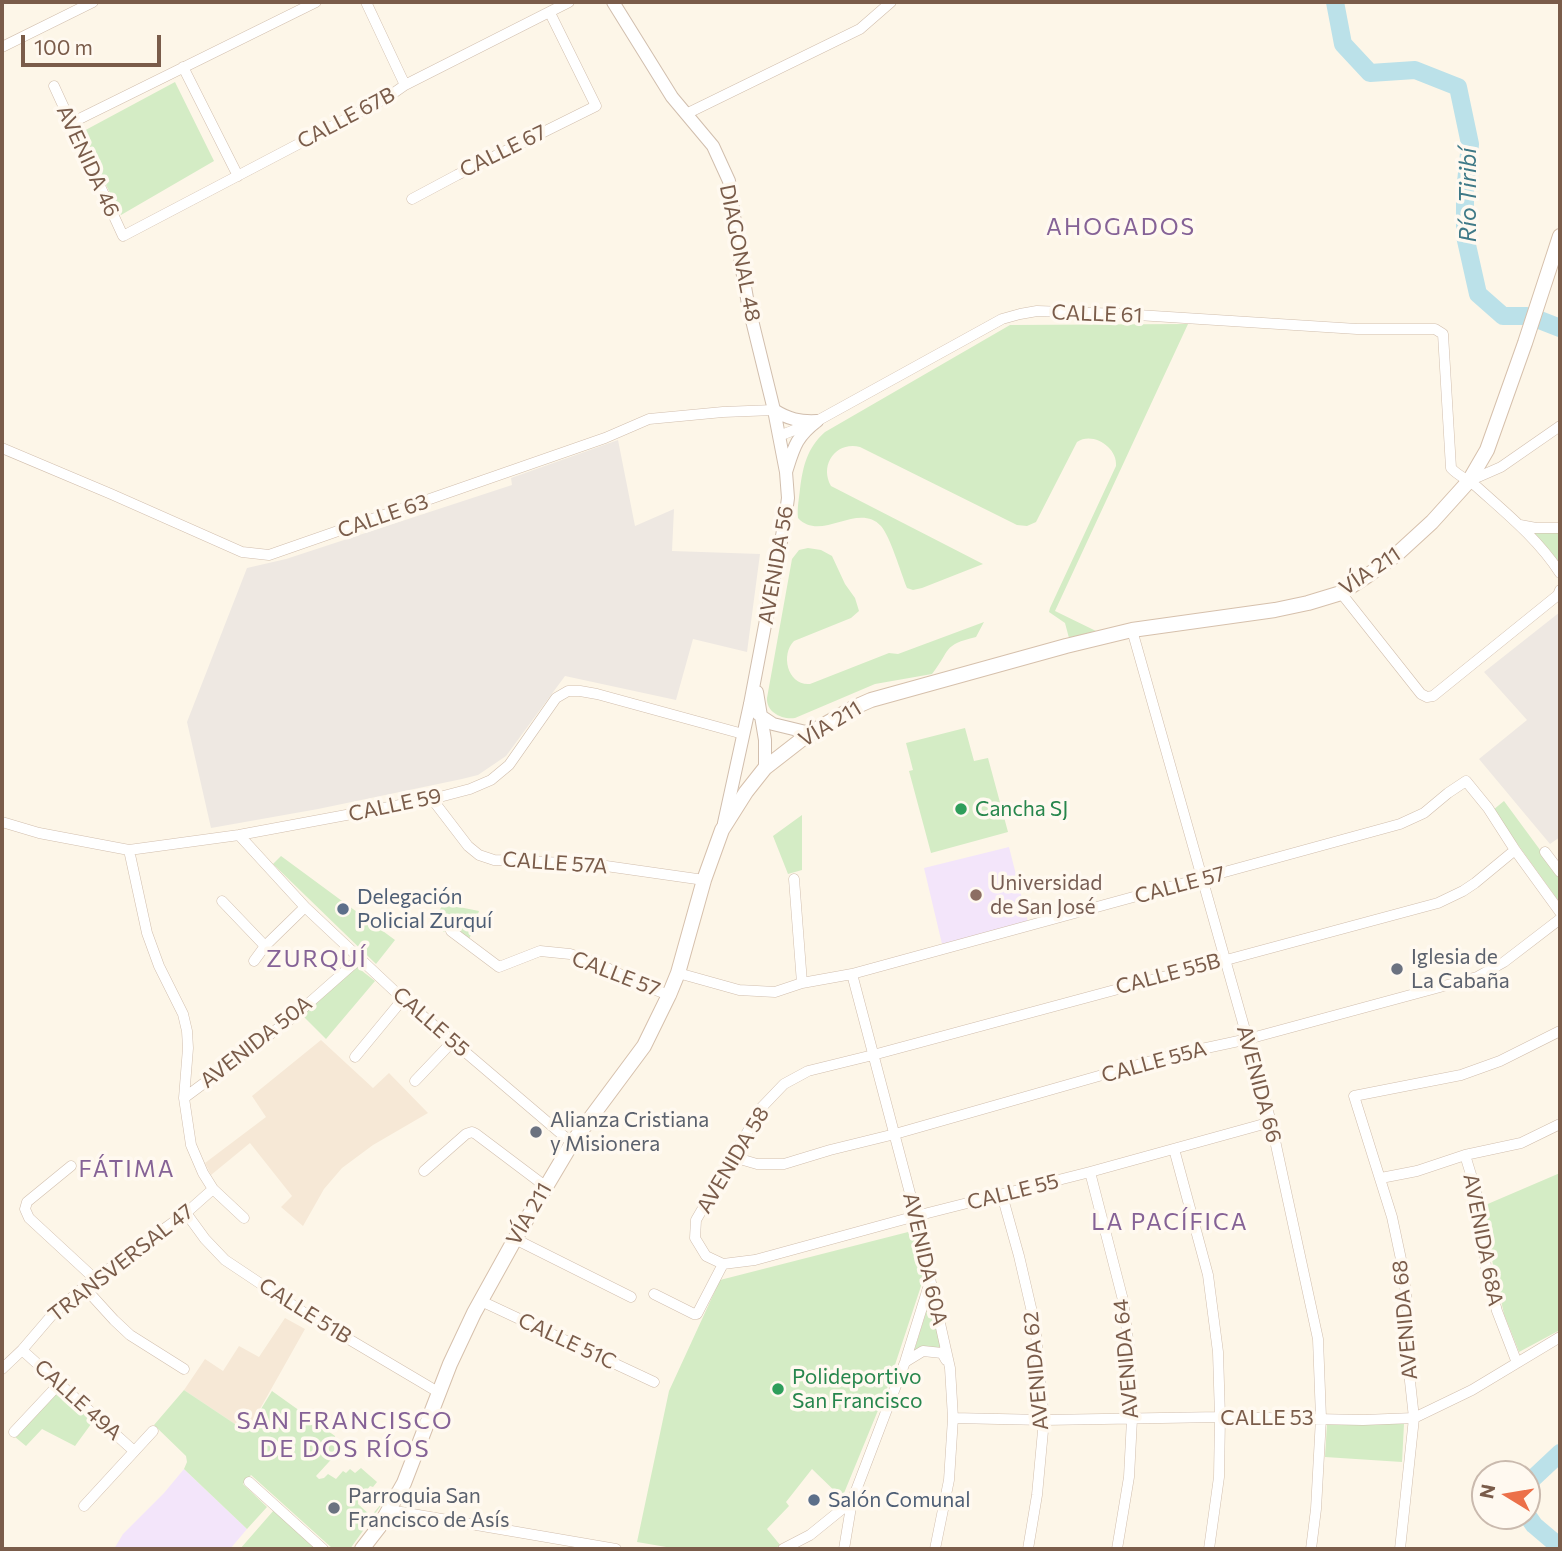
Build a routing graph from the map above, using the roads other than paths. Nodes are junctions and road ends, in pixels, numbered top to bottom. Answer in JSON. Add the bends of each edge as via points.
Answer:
{"nodes":[{"id":1,"x":93,"y":2,"type":"edge"},
{"id":2,"x":316,"y":2,"type":"edge"},
{"id":3,"x":366,"y":2,"type":"edge"},
{"id":4,"x":569,"y":2,"type":"edge"},
{"id":5,"x":613,"y":2,"type":"edge"},
{"id":6,"x":891,"y":2,"type":"edge"},
{"id":7,"x":550,"y":13,"type":"junction"},
{"id":8,"x":2,"y":47,"type":"edge"},
{"id":9,"x":183,"y":67,"type":"junction"},
{"id":10,"x":405,"y":85,"type":"junction"},
{"id":11,"x":54,"y":86,"type":"dead end"},
{"id":12,"x":686,"y":114,"type":"junction"},
{"id":13,"x":71,"y":123,"type":"junction"},
{"id":14,"x":238,"y":176,"type":"junction"},
{"id":15,"x":412,"y":199,"type":"dead end"},
{"id":16,"x":123,"y":236,"type":"joint"},
{"id":17,"x":1560,"y":236,"type":"edge"},
{"id":18,"x":774,"y":410,"type":"junction"},
{"id":19,"x":817,"y":421,"type":"junction"},
{"id":20,"x":1560,"y":426,"type":"edge"},
{"id":21,"x":779,"y":436,"type":"junction"},
{"id":22,"x":2,"y":448,"type":"edge"},
{"id":23,"x":786,"y":472,"type":"junction"},
{"id":24,"x":1469,"y":481,"type":"junction"},
{"id":25,"x":1520,"y":525,"type":"junction"},
{"id":26,"x":1560,"y":528,"type":"edge"},
{"id":27,"x":1560,"y":573,"type":"edge"},
{"id":28,"x":1560,"y":590,"type":"edge"},
{"id":29,"x":1341,"y":593,"type":"junction"},
{"id":30,"x":1132,"y":630,"type":"junction"},
{"id":31,"x":755,"y":678,"type":"junction"},
{"id":32,"x":750,"y":704,"type":"junction"},
{"id":33,"x":760,"y":716,"type":"junction"},
{"id":34,"x":810,"y":733,"type":"junction"},
{"id":35,"x":743,"y":734,"type":"junction"},
{"id":36,"x":765,"y":768,"type":"junction"},
{"id":37,"x":432,"y":799,"type":"junction"},
{"id":38,"x":2,"y":822,"type":"edge"},
{"id":39,"x":722,"y":830,"type":"junction"},
{"id":40,"x":239,"y":835,"type":"junction"},
{"id":41,"x":130,"y":850,"type":"junction"},
{"id":42,"x":1515,"y":850,"type":"junction"},
{"id":43,"x":1545,"y":852,"type":"dead end"},
{"id":44,"x":1560,"y":872,"type":"edge"},
{"id":45,"x":1203,"y":878,"type":"junction"},
{"id":46,"x":794,"y":879,"type":"dead end"},
{"id":47,"x":704,"y":880,"type":"junction"},
{"id":48,"x":222,"y":901,"type":"dead end"},
{"id":49,"x":305,"y":907,"type":"junction"},
{"id":50,"x":1560,"y":912,"type":"edge"},
{"id":51,"x":1560,"y":919,"type":"edge"},
{"id":52,"x":451,"y":931,"type":"dead end"},
{"id":53,"x":265,"y":946,"type":"junction"},
{"id":54,"x":359,"y":958,"type":"junction"},
{"id":55,"x":1225,"y":959,"type":"junction"},
{"id":56,"x":254,"y":961,"type":"dead end"},
{"id":57,"x":678,"y":973,"type":"junction"},
{"id":58,"x":852,"y":974,"type":"junction"},
{"id":59,"x":802,"y":983,"type":"junction"},
{"id":60,"x":669,"y":995,"type":"junction"},
{"id":61,"x":403,"y":999,"type":"junction"},
{"id":62,"x":1559,"y":1035,"type":"edge"},
{"id":63,"x":1248,"y":1039,"type":"junction"},
{"id":64,"x":453,"y":1041,"type":"junction"},
{"id":65,"x":873,"y":1055,"type":"junction"},
{"id":66,"x":355,"y":1057,"type":"dead end"},
{"id":67,"x":808,"y":1071,"type":"joint"},
{"id":68,"x":415,"y":1081,"type":"dead end"},
{"id":69,"x":184,"y":1098,"type":"junction"},
{"id":70,"x":1271,"y":1122,"type":"junction"},
{"id":71,"x":1560,"y":1124,"type":"edge"},
{"id":72,"x":895,"y":1135,"type":"junction"},
{"id":73,"x":572,"y":1143,"type":"junction"},
{"id":74,"x":1174,"y":1149,"type":"junction"},
{"id":75,"x":1465,"y":1155,"type":"junction"},
{"id":76,"x":733,"y":1157,"type":"junction"},
{"id":77,"x":71,"y":1166,"type":"dead end"},
{"id":78,"x":424,"y":1171,"type":"dead end"},
{"id":79,"x":1090,"y":1172,"type":"junction"},
{"id":80,"x":1381,"y":1178,"type":"junction"},
{"id":81,"x":545,"y":1186,"type":"junction"},
{"id":82,"x":213,"y":1189,"type":"junction"},
{"id":83,"x":1002,"y":1195,"type":"junction"},
{"id":84,"x":186,"y":1213,"type":"junction"},
{"id":85,"x":916,"y":1216,"type":"junction"},
{"id":86,"x":244,"y":1218,"type":"dead end"},
{"id":87,"x":515,"y":1238,"type":"junction"},
{"id":88,"x":723,"y":1264,"type":"junction"},
{"id":89,"x":95,"y":1279,"type":"junction"},
{"id":90,"x":930,"y":1281,"type":"junction"},
{"id":91,"x":84,"y":1287,"type":"junction"},
{"id":92,"x":653,"y":1294,"type":"dead end"},
{"id":93,"x":631,"y":1297,"type":"dead end"},
{"id":94,"x":481,"y":1301,"type":"junction"},
{"id":95,"x":1560,"y":1337,"type":"edge"},
{"id":96,"x":22,"y":1350,"type":"junction"},
{"id":97,"x":905,"y":1362,"type":"junction"},
{"id":98,"x":1517,"y":1363,"type":"junction"},
{"id":99,"x":2,"y":1368,"type":"edge"},
{"id":100,"x":950,"y":1368,"type":"junction"},
{"id":101,"x":184,"y":1369,"type":"dead end"},
{"id":102,"x":654,"y":1382,"type":"dead end"},
{"id":103,"x":59,"y":1384,"type":"junction"},
{"id":104,"x":439,"y":1392,"type":"junction"},
{"id":105,"x":1220,"y":1417,"type":"junction"},
{"id":106,"x":953,"y":1418,"type":"junction"},
{"id":107,"x":1321,"y":1418,"type":"junction"},
{"id":108,"x":1414,"y":1418,"type":"junction"},
{"id":109,"x":1132,"y":1419,"type":"junction"},
{"id":110,"x":1044,"y":1420,"type":"junction"},
{"id":111,"x":153,"y":1431,"type":"dead end"},
{"id":112,"x":14,"y":1432,"type":"dead end"},
{"id":113,"x":134,"y":1451,"type":"junction"},
{"id":114,"x":249,"y":1482,"type":"dead end"},
{"id":115,"x":852,"y":1501,"type":"junction"},
{"id":116,"x":84,"y":1506,"type":"dead end"},
{"id":117,"x":389,"y":1510,"type":"junction"},
{"id":118,"x":581,"y":1547,"type":"edge"},
{"id":119,"x":323,"y":1549,"type":"edge"},
{"id":120,"x":362,"y":1549,"type":"edge"},
{"id":121,"x":616,"y":1549,"type":"edge"},
{"id":122,"x":783,"y":1549,"type":"edge"},
{"id":123,"x":844,"y":1549,"type":"edge"},
{"id":124,"x":935,"y":1549,"type":"edge"},
{"id":125,"x":1028,"y":1549,"type":"edge"},
{"id":126,"x":1117,"y":1549,"type":"edge"},
{"id":127,"x":1209,"y":1549,"type":"edge"},
{"id":128,"x":1311,"y":1549,"type":"edge"},
{"id":129,"x":1400,"y":1549,"type":"edge"}],
"edges":[{"from":1,"to":8,"type":"street"},
{"from":2,"to":9,"type":"street"},
{"from":3,"to":10,"type":"street"},
{"from":4,"to":7,"type":"street","name":"CALLE 67B"},
{"from":5,"to":12,"type":"street","name":"DIAGONAL 48"},
{"from":6,"to":12,"type":"street","via":[[860,29]]},
{"from":7,"to":10,"type":"street","name":"CALLE 67B"},
{"from":7,"to":15,"type":"street","name":"CALLE 67","via":[[596,106]]},
{"from":9,"to":13,"type":"street"},
{"from":9,"to":14,"type":"street"},
{"from":10,"to":14,"type":"street","name":"CALLE 67B"},
{"from":11,"to":13,"type":"street","name":"AVENIDA 46"},
{"from":12,"to":18,"type":"street","name":"DIAGONAL 48","via":[[713,146],[729,181],[746,290]]},
{"from":13,"to":16,"type":"street","name":"AVENIDA 46"},
{"from":14,"to":16,"type":"street","name":"CALLE 67B"},
{"from":17,"to":24,"type":"main road","name":"VÍA 211","via":[[1487,450]]},
{"from":18,"to":19,"type":"street","via":[[787,418]]},
{"from":18,"to":21,"type":"street","name":"AVENIDA 56"},
{"from":18,"to":22,"type":"street","name":"CALLE 63","via":[[649,419],[606,439],[269,555],[242,552]]},
{"from":19,"to":21,"type":"street","name":"CALLE 61"},
{"from":19,"to":23,"type":"street","via":[[799,437]]},
{"from":19,"to":24,"type":"street","name":"CALLE 61","via":[[1002,319],[1032,312],[1435,329],[1443,334],[1451,468]]},
{"from":20,"to":24,"type":"street","via":[[1502,467]]},
{"from":21,"to":23,"type":"street","name":"AVENIDA 56"},
{"from":23,"to":31,"type":"street","name":"AVENIDA 56","via":[[785,520]]},
{"from":24,"to":25,"type":"street"},
{"from":24,"to":29,"type":"main road","name":"VÍA 211","via":[[1396,555]]},
{"from":25,"to":26,"type":"street"},
{"from":25,"to":27,"type":"street"},
{"from":28,"to":29,"type":"street","via":[[1427,697]]},
{"from":29,"to":30,"type":"main road","name":"VÍA 211","via":[[1275,610]]},
{"from":30,"to":34,"type":"main road","name":"VÍA 211","via":[[871,701]]},
{"from":30,"to":45,"type":"street","name":"AVENIDA 66"},
{"from":31,"to":32,"type":"street","name":"AVENIDA 56"},
{"from":31,"to":33,"type":"street","name":"AVENIDA 56"},
{"from":32,"to":33,"type":"street"},
{"from":32,"to":35,"type":"street","name":"AVENIDA 56"},
{"from":33,"to":34,"type":"street"},
{"from":33,"to":36,"type":"street","name":"AVENIDA 56"},
{"from":34,"to":36,"type":"main road","name":"VÍA 211"},
{"from":35,"to":37,"type":"street","name":"CALLE 59","via":[[597,694],[568,691],[556,698],[509,765],[491,780]]},
{"from":35,"to":39,"type":"street","name":"AVENIDA 56"},
{"from":36,"to":39,"type":"main road","name":"VÍA 211"},
{"from":37,"to":40,"type":"street","name":"CALLE 59"},
{"from":37,"to":47,"type":"street","name":"CALLE 57A","via":[[468,846],[494,860],[592,864]]},
{"from":38,"to":41,"type":"street","name":"CALLE 59"},
{"from":39,"to":47,"type":"main road","name":"VÍA 211"},
{"from":40,"to":41,"type":"street","name":"CALLE 59"},
{"from":40,"to":49,"type":"street","name":"CALLE 55"},
{"from":41,"to":69,"type":"street","via":[[147,933],[187,1031]]},
{"from":42,"to":45,"type":"street","name":"CALLE 57","via":[[1466,781],[1424,813],[1400,824]]},
{"from":42,"to":50,"type":"street"},
{"from":42,"to":55,"type":"street","name":"CALLE 55B","via":[[1475,883],[1437,903]]},
{"from":43,"to":44,"type":"street"},
{"from":45,"to":55,"type":"street","name":"AVENIDA 66"},
{"from":45,"to":58,"type":"street","name":"CALLE 57"},
{"from":46,"to":59,"type":"street"},
{"from":47,"to":57,"type":"main road","name":"VÍA 211"},
{"from":48,"to":53,"type":"street"},
{"from":49,"to":53,"type":"street"},
{"from":49,"to":54,"type":"street","name":"CALLE 55"},
{"from":51,"to":63,"type":"street","name":"CALLE 55A","via":[[1504,962],[1477,976]]},
{"from":52,"to":60,"type":"street","name":"CALLE 57","via":[[499,967],[540,951],[570,954]]},
{"from":53,"to":56,"type":"street"},
{"from":54,"to":61,"type":"street","name":"CALLE 55"},
{"from":54,"to":69,"type":"street","name":"AVENIDA 50A","via":[[292,1018]]},
{"from":55,"to":63,"type":"street","name":"AVENIDA 66"},
{"from":55,"to":65,"type":"street","name":"CALLE 55B"},
{"from":57,"to":59,"type":"street","name":"CALLE 57","via":[[739,990],[775,992]]},
{"from":57,"to":60,"type":"main road","name":"VÍA 211"},
{"from":58,"to":59,"type":"street","name":"CALLE 57"},
{"from":58,"to":65,"type":"street","name":"AVENIDA 60A"},
{"from":60,"to":73,"type":"main road","name":"VÍA 211","via":[[644,1046]]},
{"from":61,"to":64,"type":"street","name":"CALLE 55"},
{"from":61,"to":66,"type":"street"},
{"from":62,"to":80,"type":"street","name":"AVENIDA 68","via":[[1461,1075],[1354,1096]]},
{"from":63,"to":70,"type":"street","name":"AVENIDA 66"},
{"from":63,"to":72,"type":"street","name":"CALLE 55A","via":[[1169,1056]]},
{"from":64,"to":68,"type":"street"},
{"from":64,"to":73,"type":"street","name":"CALLE 55"},
{"from":65,"to":67,"type":"street","name":"CALLE 55B"},
{"from":65,"to":72,"type":"street","name":"AVENIDA 60A"},
{"from":67,"to":76,"type":"street","name":"AVENIDA 58","via":[[784,1084],[762,1107]]},
{"from":69,"to":82,"type":"street","via":[[191,1145]]},
{"from":70,"to":74,"type":"street","name":"CALLE 55"},
{"from":70,"to":107,"type":"street","name":"AVENIDA 66","via":[[1318,1339]]},
{"from":71,"to":75,"type":"street","via":[[1521,1143]]},
{"from":72,"to":76,"type":"street","name":"CALLE 55A","via":[[784,1164],[757,1164]]},
{"from":72,"to":85,"type":"street","name":"AVENIDA 60A"},
{"from":73,"to":81,"type":"main road","name":"VÍA 211"},
{"from":74,"to":79,"type":"street","name":"CALLE 55"},
{"from":74,"to":105,"type":"street","via":[[1208,1275]]},
{"from":75,"to":80,"type":"street"},
{"from":75,"to":98,"type":"street","name":"AVENIDA 68A","via":[[1476,1191],[1487,1274]]},
{"from":76,"to":88,"type":"street","name":"AVENIDA 58","via":[[696,1220],[695,1238],[706,1256]]},
{"from":77,"to":89,"type":"street","via":[[27,1202],[25,1209],[29,1218]]},
{"from":78,"to":81,"type":"street","via":[[472,1132]]},
{"from":79,"to":83,"type":"street","name":"CALLE 55"},
{"from":79,"to":109,"type":"street","name":"AVENIDA 64","via":[[1123,1300]]},
{"from":80,"to":108,"type":"street","name":"AVENIDA 68","via":[[1402,1264]]},
{"from":81,"to":87,"type":"main road","name":"VÍA 211"},
{"from":82,"to":84,"type":"street","name":"TRANSVERSAL 47"},
{"from":82,"to":86,"type":"street"},
{"from":83,"to":85,"type":"street","name":"CALLE 55"},
{"from":83,"to":110,"type":"street","name":"AVENIDA 62","via":[[1035,1325]]},
{"from":84,"to":89,"type":"street","name":"TRANSVERSAL 47"},
{"from":84,"to":104,"type":"street","name":"CALLE 51B","via":[[225,1260]]},
{"from":85,"to":88,"type":"street","name":"CALLE 55","via":[[755,1260]]},
{"from":85,"to":90,"type":"street","name":"AVENIDA 60A"},
{"from":87,"to":93,"type":"street"},
{"from":87,"to":94,"type":"main road","name":"VÍA 211"},
{"from":88,"to":92,"type":"street","via":[[697,1314]]},
{"from":89,"to":91,"type":"street","name":"TRANSVERSAL 47"},
{"from":90,"to":97,"type":"street"},
{"from":90,"to":100,"type":"street","name":"AVENIDA 60A"},
{"from":91,"to":96,"type":"street","name":"TRANSVERSAL 47"},
{"from":91,"to":101,"type":"street","via":[[130,1335]]},
{"from":94,"to":102,"type":"street","name":"CALLE 51C"},
{"from":94,"to":104,"type":"main road","name":"VÍA 211"},
{"from":95,"to":98,"type":"street","name":"CALLE 53"},
{"from":96,"to":99,"type":"street","name":"TRANSVERSAL 47"},
{"from":96,"to":103,"type":"street","name":"CALLE 49A"},
{"from":97,"to":100,"type":"street","via":[[923,1351],[934,1351],[942,1353]]},
{"from":97,"to":115,"type":"street"},
{"from":98,"to":108,"type":"street","name":"CALLE 53"},
{"from":100,"to":106,"type":"street","name":"AVENIDA 60A"},
{"from":103,"to":112,"type":"street"},
{"from":103,"to":113,"type":"street","name":"CALLE 49A"},
{"from":104,"to":117,"type":"main road","name":"VÍA 211"},
{"from":105,"to":107,"type":"street","name":"CALLE 53"},
{"from":105,"to":109,"type":"street","name":"CALLE 53"},
{"from":105,"to":127,"type":"street","via":[[1219,1477]]},
{"from":106,"to":110,"type":"street","name":"CALLE 53"},
{"from":106,"to":124,"type":"street","name":"AVENIDA 60A"},
{"from":107,"to":108,"type":"street","name":"CALLE 53"},
{"from":107,"to":128,"type":"street","name":"AVENIDA 66"},
{"from":108,"to":129,"type":"street","name":"AVENIDA 68"},
{"from":109,"to":110,"type":"street","name":"CALLE 53"},
{"from":109,"to":126,"type":"street","name":"AVENIDA 64","via":[[1129,1477]]},
{"from":110,"to":125,"type":"street","name":"AVENIDA 62"},
{"from":111,"to":113,"type":"street"},
{"from":113,"to":116,"type":"street"},
{"from":114,"to":119,"type":"street"},
{"from":115,"to":122,"type":"street","via":[[810,1535]]},
{"from":115,"to":123,"type":"street"},
{"from":117,"to":118,"type":"street"},
{"from":117,"to":120,"type":"main road","name":"VÍA 211"},
{"from":118,"to":121,"type":"street"}]}
